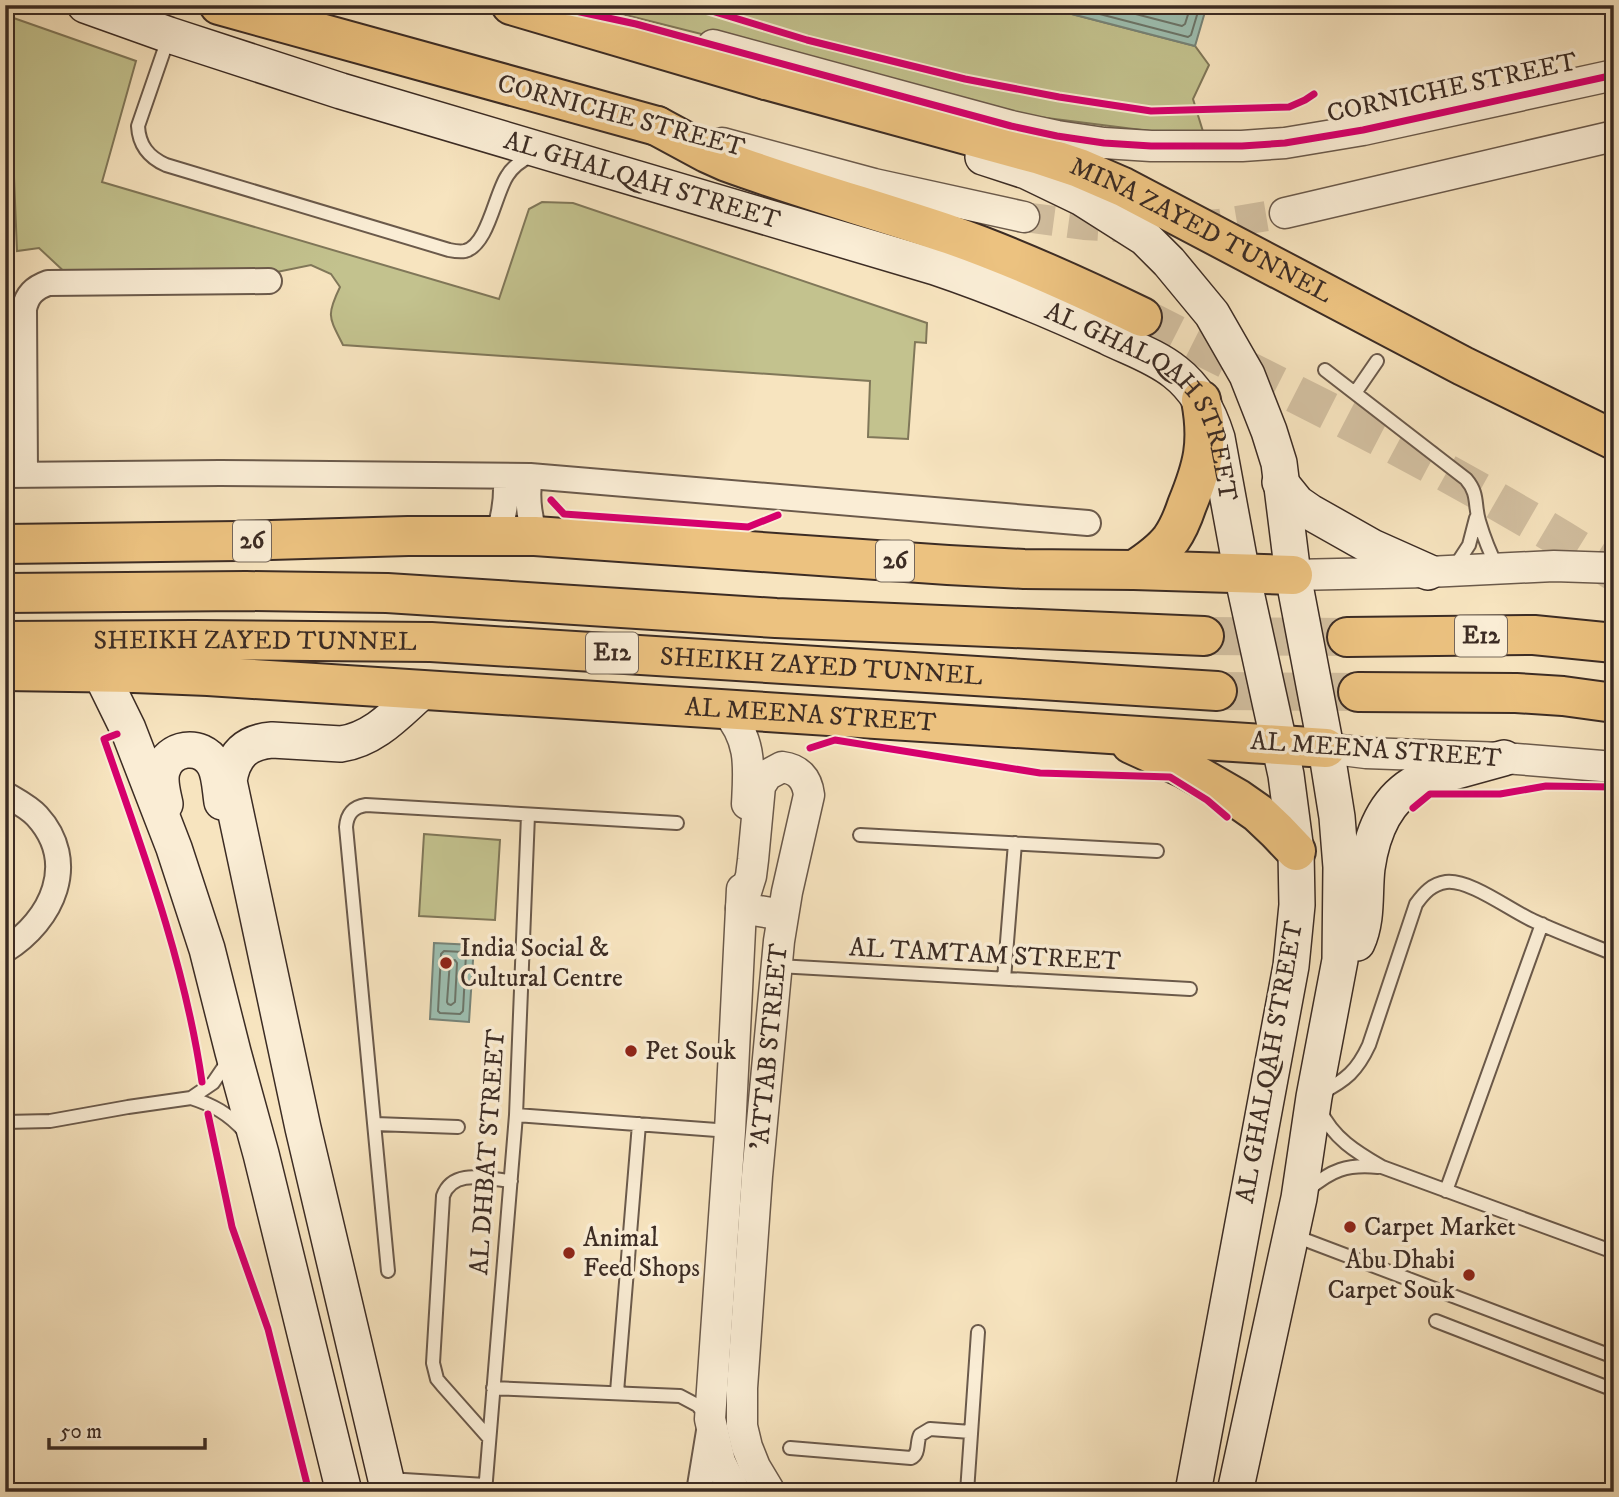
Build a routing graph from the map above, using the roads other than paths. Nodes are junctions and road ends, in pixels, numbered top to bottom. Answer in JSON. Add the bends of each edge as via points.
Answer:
{"nodes":[{"id":1,"x":85,"y":5,"type":"edge"},
{"id":2,"x":219,"y":5,"type":"edge"},
{"id":3,"x":510,"y":5,"type":"edge"},
{"id":4,"x":519,"y":5,"type":"edge"},
{"id":5,"x":169,"y":35,"type":"junction"},
{"id":6,"x":1614,"y":65,"type":"edge"},
{"id":7,"x":1614,"y":75,"type":"edge"},
{"id":8,"x":766,"y":80,"type":"junction"},
{"id":9,"x":1568,"y":85,"type":"junction"},
{"id":10,"x":657,"y":126,"type":"junction"},
{"id":11,"x":1614,"y":135,"type":"edge"},
{"id":12,"x":541,"y":151,"type":"junction"},
{"id":13,"x":1285,"y":214,"type":"tunnel mouth"},
{"id":14,"x":1024,"y":217,"type":"tunnel mouth"},
{"id":15,"x":269,"y":282,"type":"dead end"},
{"id":16,"x":1142,"y":317,"type":"tunnel mouth"},
{"id":17,"x":1377,"y":361,"type":"dead end"},
{"id":18,"x":1325,"y":370,"type":"dead end"},
{"id":19,"x":1355,"y":393,"type":"junction"},
{"id":20,"x":1201,"y":400,"type":"junction"},
{"id":21,"x":1614,"y":440,"type":"edge"},
{"id":22,"x":15,"y":475,"type":"edge"},
{"id":23,"x":518,"y":476,"type":"junction"},
{"id":24,"x":1280,"y":482,"type":"junction"},
{"id":25,"x":1477,"y":515,"type":"junction"},
{"id":26,"x":1088,"y":523,"type":"dead end"},
{"id":27,"x":498,"y":535,"type":"junction"},
{"id":28,"x":535,"y":536,"type":"junction"},
{"id":29,"x":5,"y":544,"type":"edge"},
{"id":30,"x":1291,"y":561,"type":"junction"},
{"id":31,"x":1240,"y":563,"type":"junction"},
{"id":32,"x":1614,"y":568,"type":"edge"},
{"id":33,"x":1498,"y":569,"type":"junction"},
{"id":34,"x":1134,"y":570,"type":"junction"},
{"id":35,"x":1440,"y":572,"type":"junction"},
{"id":36,"x":5,"y":593,"type":"edge"},
{"id":37,"x":1204,"y":636,"type":"tunnel mouth"},
{"id":38,"x":1347,"y":637,"type":"tunnel mouth"},
{"id":39,"x":5,"y":641,"type":"edge"},
{"id":40,"x":1614,"y":643,"type":"edge"},
{"id":41,"x":5,"y":671,"type":"edge"},
{"id":42,"x":100,"y":672,"type":"junction"},
{"id":43,"x":422,"y":691,"type":"junction"},
{"id":44,"x":1217,"y":691,"type":"tunnel mouth"},
{"id":45,"x":1358,"y":692,"type":"tunnel mouth"},
{"id":46,"x":1614,"y":702,"type":"edge"},
{"id":47,"x":725,"y":709,"type":"junction"},
{"id":48,"x":1096,"y":733,"type":"junction"},
{"id":49,"x":1504,"y":758,"type":"junction"},
{"id":50,"x":1282,"y":760,"type":"junction"},
{"id":51,"x":1329,"y":763,"type":"junction"},
{"id":52,"x":1614,"y":767,"type":"edge"},
{"id":53,"x":5,"y":794,"type":"edge"},
{"id":54,"x":528,"y":816,"type":"junction"},
{"id":55,"x":677,"y":823,"type":"dead end"},
{"id":56,"x":860,"y":835,"type":"dead end"},
{"id":57,"x":1014,"y":844,"type":"junction"},
{"id":58,"x":174,"y":848,"type":"junction"},
{"id":59,"x":243,"y":849,"type":"junction"},
{"id":60,"x":1157,"y":850,"type":"dead end"},
{"id":61,"x":1296,"y":851,"type":"junction"},
{"id":62,"x":741,"y":908,"type":"junction"},
{"id":63,"x":783,"y":915,"type":"junction"},
{"id":64,"x":1542,"y":924,"type":"junction"},
{"id":65,"x":5,"y":950,"type":"edge"},
{"id":66,"x":1614,"y":954,"type":"edge"},
{"id":67,"x":1340,"y":960,"type":"junction"},
{"id":68,"x":777,"y":966,"type":"junction"},
{"id":69,"x":1004,"y":979,"type":"junction"},
{"id":70,"x":1189,"y":989,"type":"dead end"},
{"id":71,"x":233,"y":1052,"type":"junction"},
{"id":72,"x":1314,"y":1097,"type":"junction"},
{"id":73,"x":191,"y":1098,"type":"junction"},
{"id":74,"x":516,"y":1115,"type":"junction"},
{"id":75,"x":5,"y":1122,"type":"edge"},
{"id":76,"x":375,"y":1124,"type":"junction"},
{"id":77,"x":639,"y":1124,"type":"junction"},
{"id":78,"x":458,"y":1127,"type":"dead end"},
{"id":79,"x":730,"y":1131,"type":"junction"},
{"id":80,"x":261,"y":1154,"type":"junction"},
{"id":81,"x":1382,"y":1167,"type":"junction"},
{"id":82,"x":511,"y":1181,"type":"junction"},
{"id":83,"x":1447,"y":1191,"type":"junction"},
{"id":84,"x":1299,"y":1198,"type":"junction"},
{"id":85,"x":1291,"y":1234,"type":"junction"},
{"id":86,"x":1614,"y":1252,"type":"edge"},
{"id":87,"x":388,"y":1271,"type":"dead end"},
{"id":88,"x":1436,"y":1321,"type":"dead end"},
{"id":89,"x":978,"y":1332,"type":"dead end"},
{"id":90,"x":1614,"y":1357,"type":"edge"},
{"id":91,"x":697,"y":1387,"type":"junction"},
{"id":92,"x":493,"y":1388,"type":"junction"},
{"id":93,"x":1614,"y":1390,"type":"edge"},
{"id":94,"x":617,"y":1392,"type":"junction"},
{"id":95,"x":710,"y":1419,"type":"junction"},
{"id":96,"x":971,"y":1432,"type":"junction"},
{"id":97,"x":489,"y":1438,"type":"junction"},
{"id":98,"x":790,"y":1448,"type":"dead end"},
{"id":99,"x":387,"y":1485,"type":"edge"},
{"id":100,"x":343,"y":1487,"type":"edge"},
{"id":101,"x":485,"y":1488,"type":"edge"},
{"id":102,"x":699,"y":1492,"type":"edge"},
{"id":103,"x":735,"y":1492,"type":"edge"},
{"id":104,"x":770,"y":1492,"type":"edge"},
{"id":105,"x":967,"y":1492,"type":"edge"},
{"id":106,"x":1193,"y":1492,"type":"edge"},
{"id":107,"x":1235,"y":1492,"type":"edge"}],
"edges":[{"from":1,"to":5,"type":"main road","name":"AL GHALQAH STREET"},
{"from":2,"to":10,"type":"main road","name":"CORNICHE STREET"},
{"from":3,"to":8,"type":"main road"},
{"from":4,"to":9,"type":"street","name":"CORNICHE STREET","via":[[603,16],[1011,126],[1104,143],[1285,143]]},
{"from":5,"to":12,"type":"main road","name":"AL GHALQAH STREET"},
{"from":5,"to":12,"type":"lane","via":[[138,125],[145,150],[166,165],[462,252],[481,239],[506,176],[522,160]]},
{"from":6,"to":9,"type":"street"},
{"from":7,"to":9,"type":"street","name":"CORNICHE STREET"},
{"from":8,"to":21,"type":"main road","name":"MINA ZAYED TUNNEL","via":[[1040,155],[1124,187]]},
{"from":8,"to":24,"type":"main road","name":"AL GHALQAH STREET","via":[[871,124],[1026,171],[1082,198],[1144,238],[1191,288],[1230,344],[1259,403],[1279,463]]},
{"from":10,"to":14,"type":"street","name":"CORNICHE STREET","via":[[874,184]]},
{"from":10,"to":16,"type":"main road","via":[[727,162],[1001,254]]},
{"from":11,"to":13,"type":"street"},
{"from":12,"to":20,"type":"main road","name":"AL GHALQAH STREET","via":[[979,282],[1160,362]]},
{"from":15,"to":22,"type":"street","via":[[38,286],[24,309]]},
{"from":17,"to":19,"type":"lane"},
{"from":18,"to":19,"type":"lane"},
{"from":19,"to":25,"type":"lane","via":[[1466,479],[1475,491]]},
{"from":20,"to":31,"type":"main road","name":"AL GHALQAH STREET","via":[[1217,438]]},
{"from":20,"to":34,"type":"main road","via":[[1204,450],[1180,524],[1161,550]]},
{"from":22,"to":23,"type":"street"},
{"from":23,"to":26,"type":"street"},
{"from":23,"to":27,"type":"street","via":[[506,498]]},
{"from":23,"to":28,"type":"street","via":[[528,498]]},
{"from":24,"to":30,"type":"main road","name":"AL GHALQAH STREET"},
{"from":24,"to":35,"type":"main road","via":[[1297,503],[1372,547]]},
{"from":25,"to":33,"type":"lane"},
{"from":25,"to":35,"type":"lane","via":[[1469,545]]},
{"from":27,"to":28,"type":"main road","number":"26"},
{"from":27,"to":29,"type":"main road","number":"26"},
{"from":28,"to":34,"type":"main road","number":"26","via":[[948,565]]},
{"from":30,"to":31,"type":"main road","number":"26"},
{"from":30,"to":35,"type":"street","number":"26"},
{"from":30,"to":51,"type":"main road","name":"AL GHALQAH STREET"},
{"from":31,"to":34,"type":"main road","number":"26"},
{"from":31,"to":50,"type":"main road","name":"AL GHALQAH STREET"},
{"from":32,"to":33,"type":"street","number":"26"},
{"from":33,"to":35,"type":"street","number":"26"},
{"from":36,"to":37,"type":"main road","name":"SHEIKH ZAYED TUNNEL","number":"E12","via":[[387,593],[776,618]]},
{"from":38,"to":40,"type":"main road","number":"E12","via":[[1534,635]]},
{"from":39,"to":44,"type":"main road","name":"SHEIKH ZAYED TUNNEL","number":"E12","via":[[431,642]]},
{"from":41,"to":42,"type":"main road","name":"AL MEENA STREET"},
{"from":42,"to":43,"type":"main road","name":"AL MEENA STREET"},
{"from":42,"to":58,"type":"main road","via":[[126,722]]},
{"from":43,"to":47,"type":"main road","name":"AL MEENA STREET"},
{"from":43,"to":59,"type":"main road","via":[[370,735],[351,743],[261,741],[242,751],[229,781]]},
{"from":45,"to":46,"type":"main road","number":"E12","via":[[1516,693]]},
{"from":47,"to":48,"type":"main road","name":"AL MEENA STREET"},
{"from":47,"to":62,"type":"street","name":"'ATTAB STREET","via":[[744,738],[749,760]]},
{"from":48,"to":50,"type":"main road","name":"AL MEENA STREET"},
{"from":48,"to":61,"type":"main road","via":[[1164,758],[1238,799]]},
{"from":49,"to":51,"type":"street","name":"AL MEENA STREET","via":[[1366,753]]},
{"from":49,"to":52,"type":"street","name":"AL MEENA STREET"},
{"from":49,"to":67,"type":"main road","via":[[1417,782],[1395,798],[1371,847],[1362,931]]},
{"from":50,"to":51,"type":"main road","name":"AL MEENA STREET"},
{"from":50,"to":61,"type":"main road","name":"AL GHALQAH STREET"},
{"from":51,"to":67,"type":"main road","name":"AL GHALQAH STREET","via":[[1341,867]]},
{"from":53,"to":65,"type":"street","via":[[35,813],[49,831],[57,853],[58,876],[40,919]]},
{"from":54,"to":55,"type":"lane"},
{"from":54,"to":74,"type":"lane","name":"AL DHBAT STREET"},
{"from":54,"to":76,"type":"lane","via":[[366,805],[351,811],[346,819]]},
{"from":56,"to":57,"type":"lane"},
{"from":57,"to":60,"type":"lane"},
{"from":57,"to":69,"type":"lane"},
{"from":58,"to":59,"type":"main road","via":[[162,768],[171,757],[190,750],[204,754],[214,764],[226,822]]},
{"from":58,"to":71,"type":"main road","via":[[207,949]]},
{"from":59,"to":99,"type":"main road"},
{"from":61,"to":106,"type":"main road","name":"AL GHALQAH STREET","via":[[1291,966]]},
{"from":62,"to":63,"type":"street"},
{"from":62,"to":63,"type":"street","name":"'ATTAB STREET","via":[[751,876],[760,786],[767,775],[789,768],[805,780],[809,795]]},
{"from":62,"to":79,"type":"street","name":"'ATTAB STREET"},
{"from":63,"to":68,"type":"street","name":"'ATTAB STREET"},
{"from":64,"to":66,"type":"lane"},
{"from":64,"to":72,"type":"lane","via":[[1460,884],[1433,886],[1416,904],[1361,1062],[1350,1075]]},
{"from":64,"to":83,"type":"lane"},
{"from":67,"to":72,"type":"main road","name":"AL GHALQAH STREET"},
{"from":68,"to":69,"type":"lane","name":"AL TAMTAM STREET"},
{"from":68,"to":104,"type":"street","name":"'ATTAB STREET","via":[[742,1397],[747,1447]]},
{"from":69,"to":70,"type":"lane","name":"AL TAMTAM STREET"},
{"from":71,"to":73,"type":"lane","via":[[213,1083]]},
{"from":71,"to":80,"type":"main road"},
{"from":72,"to":81,"type":"lane","via":[[1338,1137]]},
{"from":72,"to":84,"type":"main road","name":"AL GHALQAH STREET"},
{"from":73,"to":75,"type":"lane","via":[[50,1121]]},
{"from":73,"to":80,"type":"lane","via":[[223,1111]]},
{"from":74,"to":77,"type":"lane"},
{"from":74,"to":82,"type":"lane","name":"AL DHBAT STREET"},
{"from":76,"to":78,"type":"lane"},
{"from":76,"to":87,"type":"lane"},
{"from":77,"to":79,"type":"lane"},
{"from":77,"to":94,"type":"lane"},
{"from":79,"to":91,"type":"street","name":"'ATTAB STREET"},
{"from":80,"to":100,"type":"main road"},
{"from":81,"to":83,"type":"lane"},
{"from":81,"to":84,"type":"lane","via":[[1337,1170]]},
{"from":82,"to":92,"type":"lane","name":"AL DHBAT STREET"},
{"from":82,"to":97,"type":"lane","via":[[461,1178],[449,1184],[443,1196],[433,1363],[442,1385]]},
{"from":83,"to":86,"type":"lane"},
{"from":84,"to":85,"type":"main road","name":"AL GHALQAH STREET"},
{"from":85,"to":90,"type":"lane"},
{"from":85,"to":107,"type":"main road","name":"AL GHALQAH STREET"},
{"from":88,"to":93,"type":"lane"},
{"from":89,"to":96,"type":"lane"},
{"from":91,"to":94,"type":"lane"},
{"from":91,"to":95,"type":"street","name":"'ATTAB STREET"},
{"from":92,"to":94,"type":"lane"},
{"from":92,"to":97,"type":"lane","name":"AL DHBAT STREET"},
{"from":95,"to":102,"type":"street","name":"'ATTAB STREET"},
{"from":95,"to":103,"type":"street","name":"'ATTAB STREET","via":[[720,1462]]},
{"from":96,"to":98,"type":"lane","via":[[926,1430],[911,1458]]},
{"from":96,"to":105,"type":"lane"},
{"from":97,"to":101,"type":"lane","name":"AL DHBAT STREET"},
{"from":99,"to":100,"type":"main road"},
{"from":99,"to":101,"type":"lane"}]}
